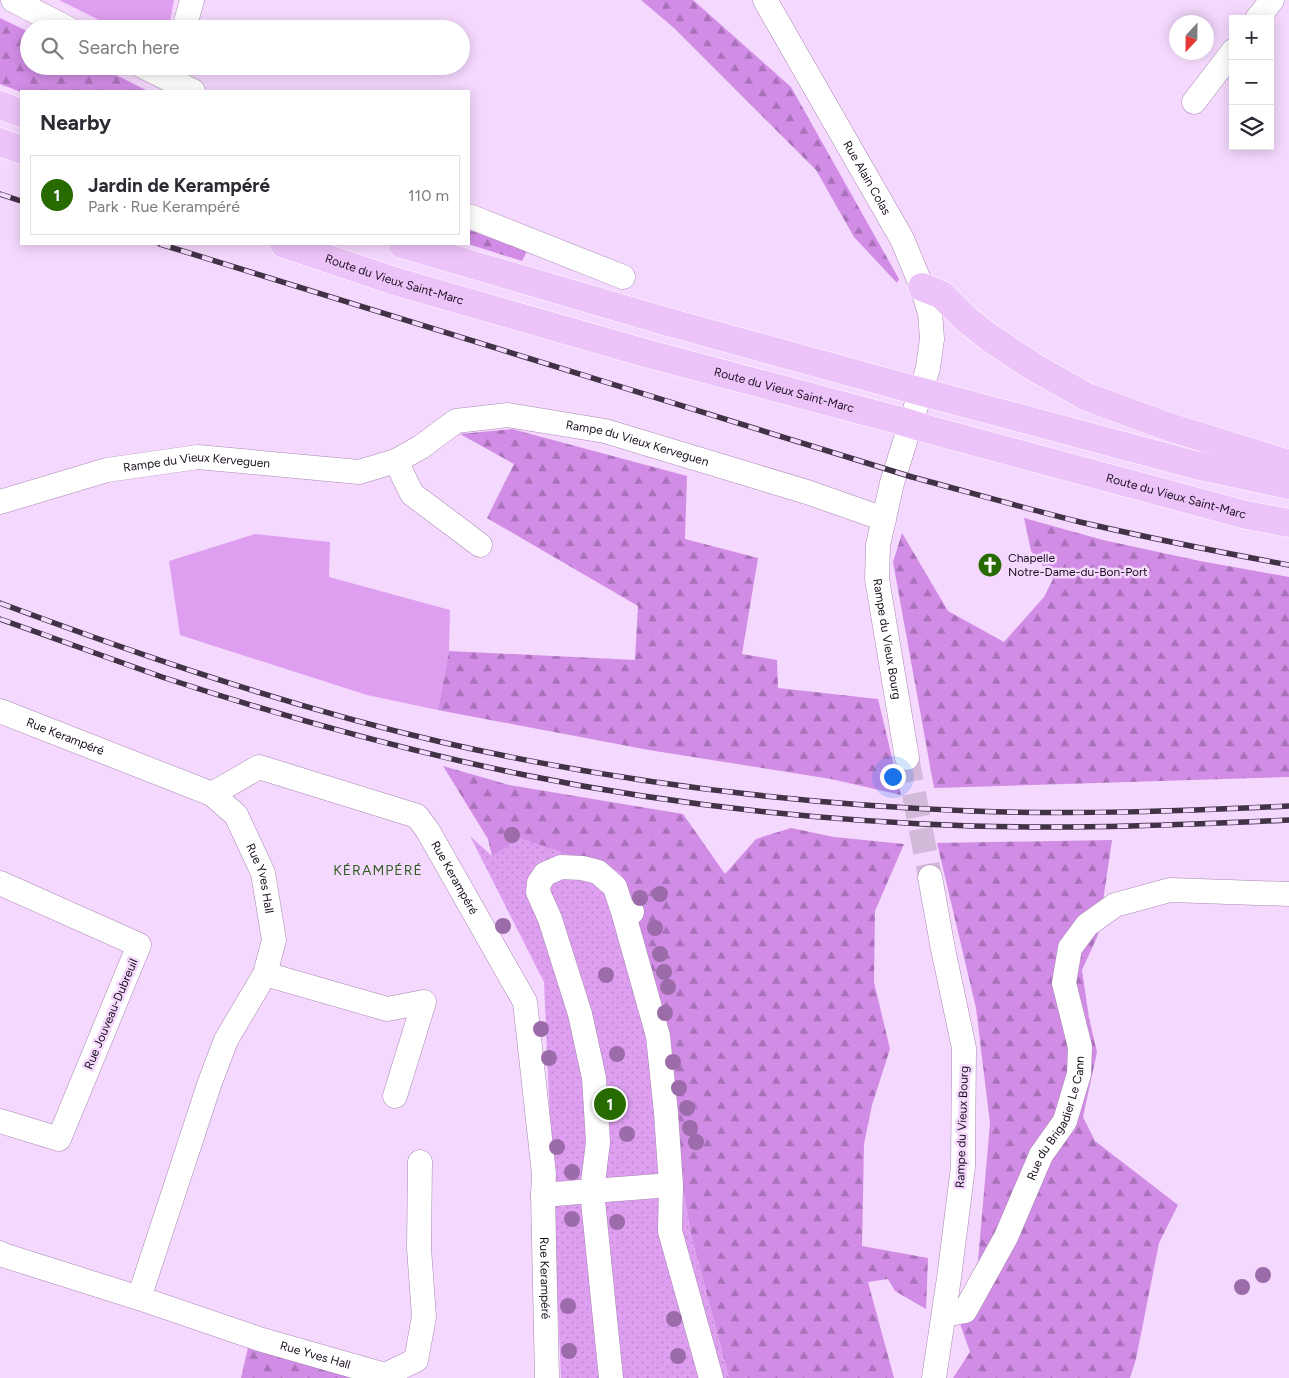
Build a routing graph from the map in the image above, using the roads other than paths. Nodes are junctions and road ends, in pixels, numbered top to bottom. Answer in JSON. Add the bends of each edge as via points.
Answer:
{"nodes":[{"id":1,"x":13,"y":0,"type":"edge"},
{"id":2,"x":192,"y":0,"type":"edge"},
{"id":3,"x":765,"y":0,"type":"edge"},
{"id":4,"x":1272,"y":0,"type":"edge"},
{"id":5,"x":1260,"y":15,"type":"edge"},
{"id":6,"x":52,"y":20,"type":"edge"},
{"id":7,"x":186,"y":20,"type":"edge"},
{"id":8,"x":1229,"y":56,"type":"edge"},
{"id":9,"x":166,"y":75,"type":"edge"},
{"id":10,"x":191,"y":90,"type":"edge"},
{"id":11,"x":1194,"y":102,"type":"dead end"},
{"id":12,"x":0,"y":105,"type":"edge"},
{"id":13,"x":20,"y":113,"type":"edge"},
{"id":14,"x":0,"y":142,"type":"edge"},
{"id":15,"x":20,"y":150,"type":"edge"},
{"id":16,"x":470,"y":216,"type":"edge"},
{"id":17,"x":287,"y":245,"type":"edge"},
{"id":18,"x":405,"y":245,"type":"edge"},
{"id":19,"x":623,"y":277,"type":"dead end"},
{"id":20,"x":922,"y":286,"type":"junction"},
{"id":21,"x":928,"y":368,"type":"joint"},
{"id":22,"x":396,"y":461,"type":"junction"},
{"id":23,"x":1289,"y":464,"type":"edge"},
{"id":24,"x":1289,"y":485,"type":"edge"},
{"id":25,"x":0,"y":502,"type":"edge"},
{"id":26,"x":884,"y":519,"type":"junction"},
{"id":27,"x":1289,"y":523,"type":"edge"},
{"id":28,"x":480,"y":545,"type":"dead end"},
{"id":29,"x":0,"y":710,"type":"edge"},
{"id":30,"x":907,"y":758,"type":"tunnel mouth"},
{"id":31,"x":212,"y":794,"type":"junction"},
{"id":32,"x":930,"y":877,"type":"tunnel mouth"},
{"id":33,"x":0,"y":883,"type":"edge"},
{"id":34,"x":1289,"y":894,"type":"edge"},
{"id":35,"x":265,"y":974,"type":"junction"},
{"id":36,"x":395,"y":1096,"type":"dead end"},
{"id":37,"x":0,"y":1121,"type":"edge"},
{"id":38,"x":420,"y":1162,"type":"dead end"},
{"id":39,"x":671,"y":1186,"type":"junction"},
{"id":40,"x":592,"y":1191,"type":"junction"},
{"id":41,"x":543,"y":1195,"type":"junction"},
{"id":42,"x":0,"y":1253,"type":"edge"},
{"id":43,"x":139,"y":1298,"type":"junction"},
{"id":44,"x":944,"y":1315,"type":"junction"},
{"id":45,"x":547,"y":1378,"type":"edge"},
{"id":46,"x":611,"y":1378,"type":"edge"},
{"id":47,"x":711,"y":1378,"type":"edge"},
{"id":48,"x":934,"y":1378,"type":"edge"}],
"edges":[{"from":1,"to":6,"type":"street"},
{"from":2,"to":7,"type":"street"},
{"from":3,"to":20,"type":"street","name":"Rue Alain Colas","via":[[902,239]]},
{"from":4,"to":5,"type":"street"},
{"from":8,"to":11,"type":"street"},
{"from":9,"to":10,"type":"street"},
{"from":12,"to":13,"type":"highway"},
{"from":14,"to":15,"type":"highway"},
{"from":16,"to":19,"type":"street"},
{"from":17,"to":27,"type":"highway","name":"Route du Vieux Saint-Marc","bridge":true,"via":[[394,281],[645,353],[1246,515]]},
{"from":18,"to":24,"type":"highway","bridge":true,"via":[[910,389],[1195,465]]},
{"from":20,"to":21,"type":"street","name":"Rue Alain Colas","via":[[932,330]]},
{"from":20,"to":23,"type":"highway","via":[[942,295],[990,338],[1087,397],[1169,427]]},
{"from":21,"to":26,"type":"street","name":"Rampe du Vieux Bourg"},
{"from":22,"to":25,"type":"street","name":"Rampe du Vieux Kerveguen","via":[[359,472],[198,457],[107,470]]},
{"from":22,"to":26,"type":"street","name":"Rampe du Vieux Kerveguen","via":[[456,421],[508,415],[605,431],[807,492]]},
{"from":22,"to":28,"type":"street","via":[[412,494]]},
{"from":26,"to":30,"type":"street","name":"Rampe du Vieux Bourg","via":[[878,545],[877,579]]},
{"from":29,"to":31,"type":"street","name":"Rue Kerampéré"},
{"from":31,"to":35,"type":"street","name":"Rue Yves Hall","via":[[236,815],[263,873],[274,940]]},
{"from":31,"to":41,"type":"street","name":"Rue Kerampéré","via":[[259,767],[417,816],[525,1002],[544,1174]]},
{"from":32,"to":44,"type":"street","name":"Rampe du Vieux Bourg","via":[[964,1048],[963,1167]]},
{"from":33,"to":37,"type":"street","name":"Rue Jouveau-Dubreuil","via":[[139,945],[59,1139]]},
{"from":34,"to":44,"type":"street","name":"Rue du Brigadier Le Cann","via":[[1170,890],[1115,905],[1087,925],[1070,948],[1064,983],[1080,1046],[1079,1074],[1065,1121],[1041,1155],[1006,1237],[965,1311]]},
{"from":35,"to":36,"type":"street","via":[[387,1009],[424,1002]]},
{"from":35,"to":43,"type":"street","name":"Rue Yves Hall","via":[[226,1040]]},
{"from":38,"to":43,"type":"street","name":"Rue Yves Hall","via":[[419,1248],[424,1317],[416,1360],[385,1375],[259,1339]]},
{"from":39,"to":40,"type":"street"},
{"from":39,"to":40,"type":"street","via":[[658,1036],[628,913],[615,887],[598,872],[561,866],[545,874],[538,892],[550,919],[580,1014],[594,1078],[598,1142]]},
{"from":39,"to":47,"type":"street","via":[[670,1231]]},
{"from":40,"to":41,"type":"street"},
{"from":40,"to":46,"type":"street"},
{"from":41,"to":45,"type":"street","name":"Rue Kerampéré"},
{"from":42,"to":43,"type":"street","name":"Rue Yves Hall"},
{"from":44,"to":48,"type":"street","name":"Rampe du Vieux Bourg"}]}
